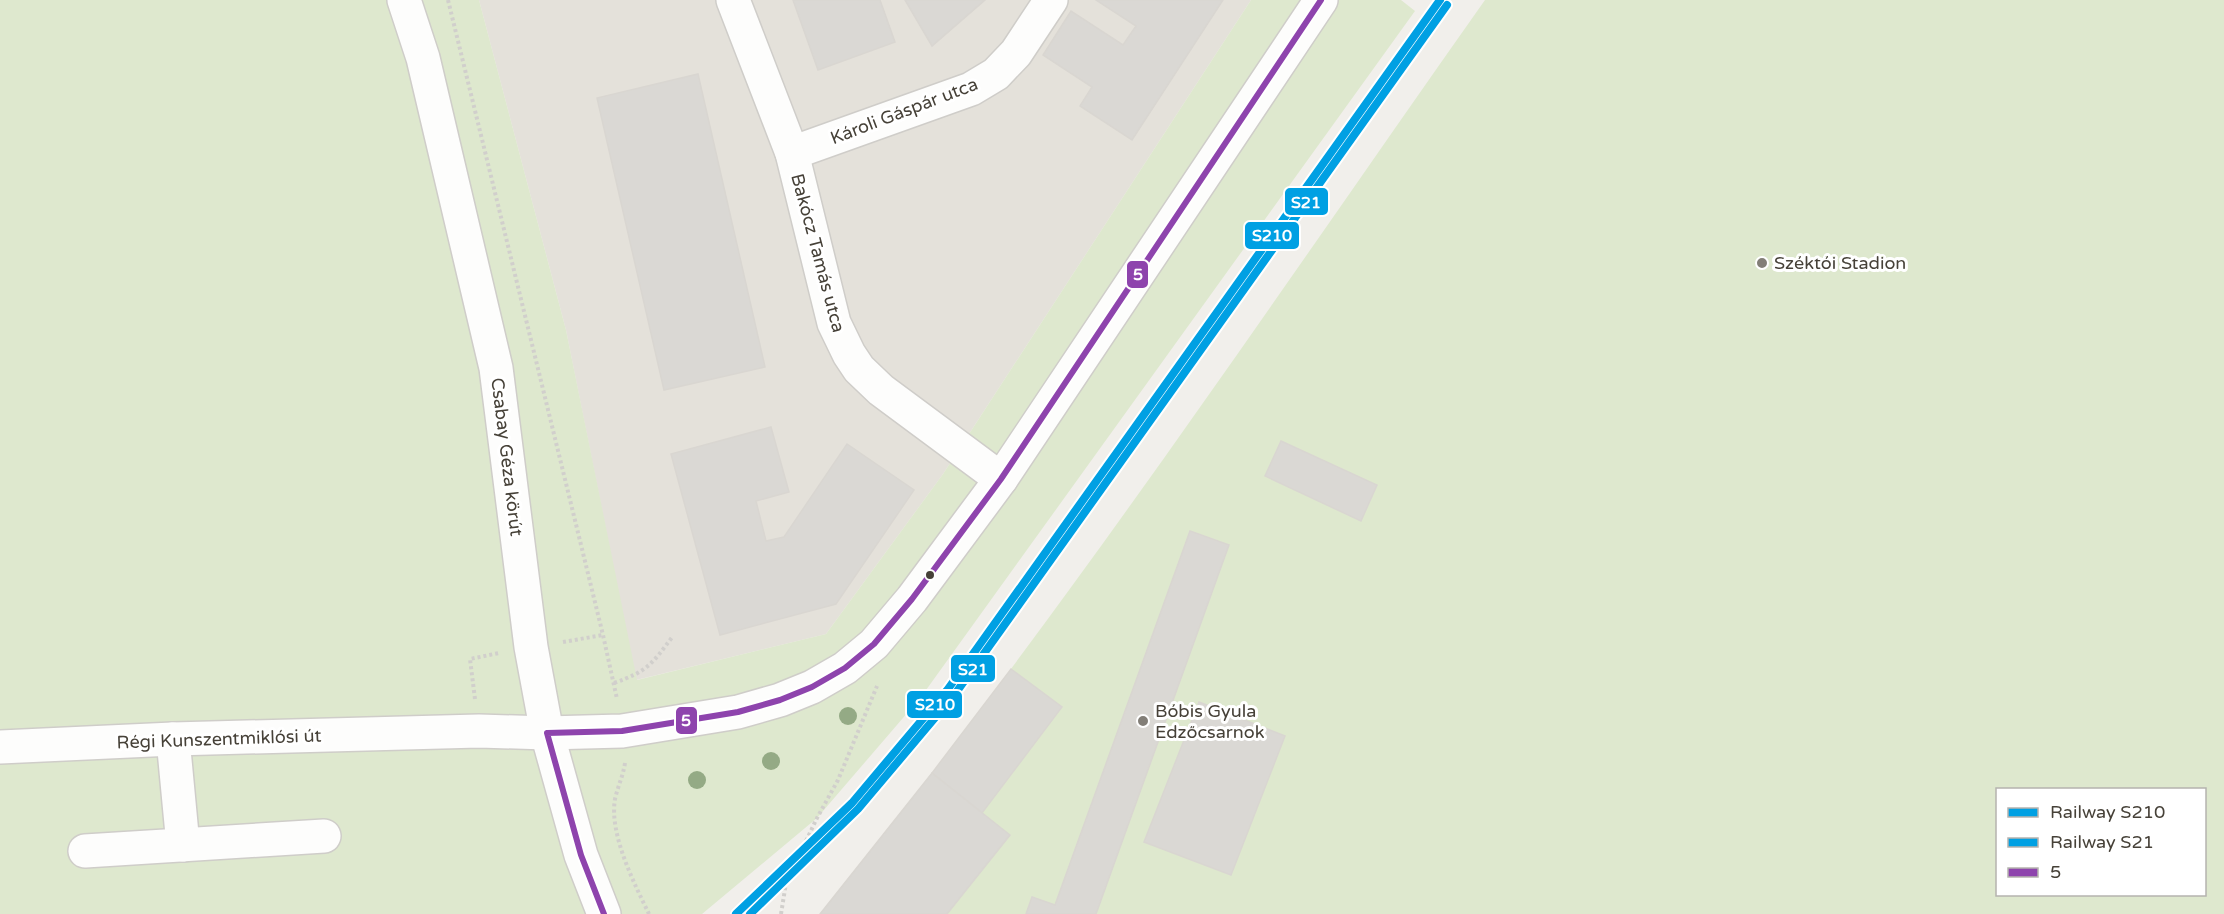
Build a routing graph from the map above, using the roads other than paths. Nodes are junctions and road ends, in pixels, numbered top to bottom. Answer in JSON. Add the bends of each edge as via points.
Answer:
{"nodes":[{"id":1,"x":404,"y":0,"type":"edge"},
{"id":2,"x":733,"y":0,"type":"edge"},
{"id":3,"x":1051,"y":0,"type":"edge"},
{"id":4,"x":1321,"y":0,"type":"edge"},
{"id":5,"x":792,"y":153,"type":"junction"},
{"id":6,"x":1001,"y":479,"type":"junction"},
{"id":7,"x":547,"y":733,"type":"junction"},
{"id":8,"x":173,"y":739,"type":"junction"},
{"id":9,"x":0,"y":747,"type":"edge"},
{"id":10,"x":324,"y":836,"type":"dead end"},
{"id":11,"x":183,"y":845,"type":"junction"},
{"id":12,"x":85,"y":851,"type":"dead end"},
{"id":13,"x":604,"y":914,"type":"edge"}],
"edges":[{"from":1,"to":7,"type":"street","name":"Csabay Géza körút","via":[[423,58],[496,368],[531,647]]},
{"from":2,"to":5,"type":"street","name":"Bakócz Tamás utca"},
{"from":3,"to":5,"type":"street","name":"Károli Gáspár utca","via":[[1016,53],[996,74],[971,89]]},
{"from":4,"to":6,"type":"street","name":"Régi Kunszentmiklósi út"},
{"from":5,"to":6,"type":"street","name":"Bakócz Tamás utca","via":[[834,323],[843,345],[859,369],[881,390]]},
{"from":6,"to":7,"type":"street","name":"Régi Kunszentmiklósi út","via":[[912,599],[874,644],[845,669],[780,700],[738,712],[622,731]]},
{"from":7,"to":8,"type":"street","name":"Régi Kunszentmiklósi út","via":[[479,731]]},
{"from":7,"to":13,"type":"street","name":"Csabay Géza körút","via":[[581,855]]},
{"from":8,"to":9,"type":"street","name":"Régi Kunszentmiklósi út"},
{"from":8,"to":11,"type":"street"},
{"from":10,"to":11,"type":"street"},
{"from":11,"to":12,"type":"street"}]}
